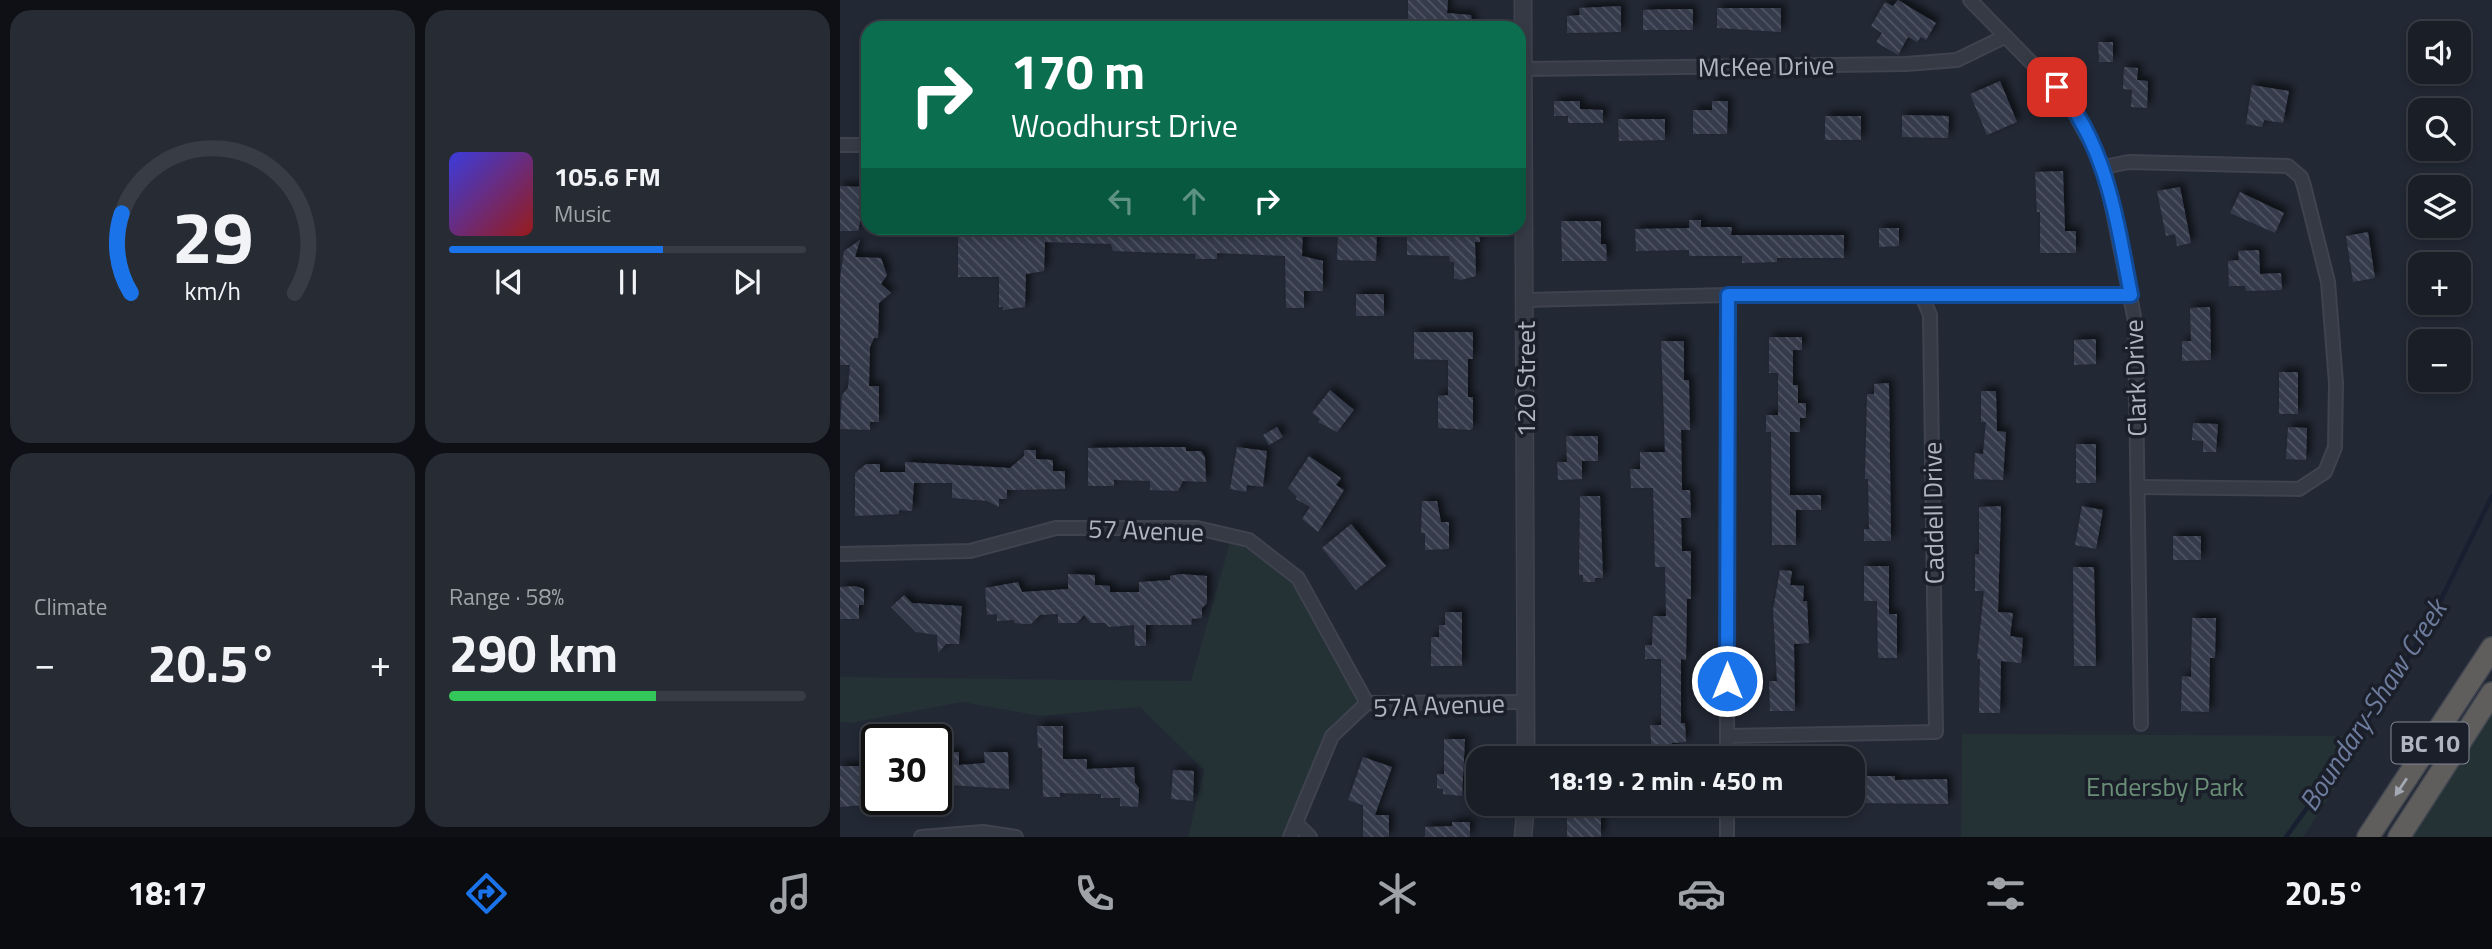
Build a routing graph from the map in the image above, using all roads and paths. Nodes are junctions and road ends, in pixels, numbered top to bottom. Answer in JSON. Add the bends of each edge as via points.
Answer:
{"nodes":[{"id":1,"x":1523,"y":0,"type":"edge"},
{"id":2,"x":1970,"y":0,"type":"edge"},
{"id":3,"x":1523,"y":21,"type":"edge"},
{"id":4,"x":2004,"y":37,"type":"junction"},
{"id":5,"x":1526,"y":69,"type":"edge"},
{"id":6,"x":840,"y":145,"type":"edge"},
{"id":7,"x":861,"y":145,"type":"edge"},
{"id":8,"x":2104,"y":167,"type":"junction"},
{"id":9,"x":1524,"y":235,"type":"edge"},
{"id":10,"x":1728,"y":295,"type":"junction"},
{"id":11,"x":2131,"y":295,"type":"junction"},
{"id":12,"x":1922,"y":296,"type":"junction"},
{"id":13,"x":1525,"y":300,"type":"junction"},
{"id":14,"x":2138,"y":487,"type":"junction"},
{"id":15,"x":840,"y":554,"type":"edge"},
{"id":16,"x":2492,"y":648,"type":"edge"},
{"id":17,"x":2492,"y":693,"type":"edge"},
{"id":18,"x":1525,"y":702,"type":"junction"},
{"id":19,"x":1367,"y":703,"type":"junction"},
{"id":20,"x":2141,"y":724,"type":"dead end"},
{"id":21,"x":1727,"y":736,"type":"junction"},
{"id":22,"x":1526,"y":746,"type":"edge"},
{"id":23,"x":1727,"y":746,"type":"edge"},
{"id":24,"x":1525,"y":816,"type":"edge"},
{"id":25,"x":1528,"y":816,"type":"edge"},
{"id":26,"x":1727,"y":816,"type":"edge"},
{"id":27,"x":1296,"y":823,"type":"junction"},
{"id":28,"x":921,"y":837,"type":"edge"},
{"id":29,"x":1016,"y":837,"type":"edge"},
{"id":30,"x":1290,"y":837,"type":"edge"},
{"id":31,"x":1310,"y":837,"type":"edge"},
{"id":32,"x":1523,"y":837,"type":"edge"},
{"id":33,"x":1531,"y":837,"type":"edge"},
{"id":34,"x":1727,"y":837,"type":"edge"},
{"id":35,"x":2368,"y":837,"type":"edge"},
{"id":36,"x":2399,"y":837,"type":"edge"}],
"edges":[{"from":1,"to":3,"type":"street","name":"120 Street"},
{"from":2,"to":4,"type":"street","name":"Clark Drive"},
{"from":4,"to":5,"type":"street","name":"McKee Drive","via":[[1957,60],[1906,64]]},
{"from":4,"to":8,"type":"street","name":"Clark Drive","via":[[2066,98]]},
{"from":6,"to":7,"type":"street"},
{"from":8,"to":11,"type":"street","name":"Clark Drive"},
{"from":8,"to":14,"type":"street","via":[[2129,162],[2288,166],[2301,177],[2328,282],[2336,383],[2335,447],[2325,472],[2299,489]]},
{"from":9,"to":13,"type":"street","name":"120 Street"},
{"from":10,"to":12,"type":"street"},
{"from":10,"to":13,"type":"street"},
{"from":10,"to":21,"type":"street"},
{"from":11,"to":12,"type":"street"},
{"from":11,"to":14,"type":"street","name":"Clark Drive"},
{"from":12,"to":21,"type":"street","name":"Caddell Drive","via":[[1930,315],[1936,732]]},
{"from":13,"to":18,"type":"street","name":"120 Street"},
{"from":14,"to":20,"type":"street","name":"Clark Drive"},
{"from":15,"to":19,"type":"street","name":"57 Avenue","via":[[970,551],[1056,528],[1197,528],[1250,540],[1298,578]]},
{"from":16,"to":35,"type":"highway","number":"BC 10","one_way":true},
{"from":17,"to":36,"type":"highway","number":"BC 10"},
{"from":18,"to":19,"type":"street","name":"57A Avenue"},
{"from":18,"to":22,"type":"street","name":"120 Street"},
{"from":19,"to":27,"type":"street","name":"57A Avenue","via":[[1332,736]]},
{"from":21,"to":23,"type":"street"},
{"from":24,"to":32,"type":"street"},
{"from":25,"to":33,"type":"street"},
{"from":26,"to":34,"type":"street"},
{"from":27,"to":30,"type":"street","name":"57A Avenue"},
{"from":27,"to":31,"type":"street"},
{"from":28,"to":29,"type":"street","via":[[983,832]]}]}
